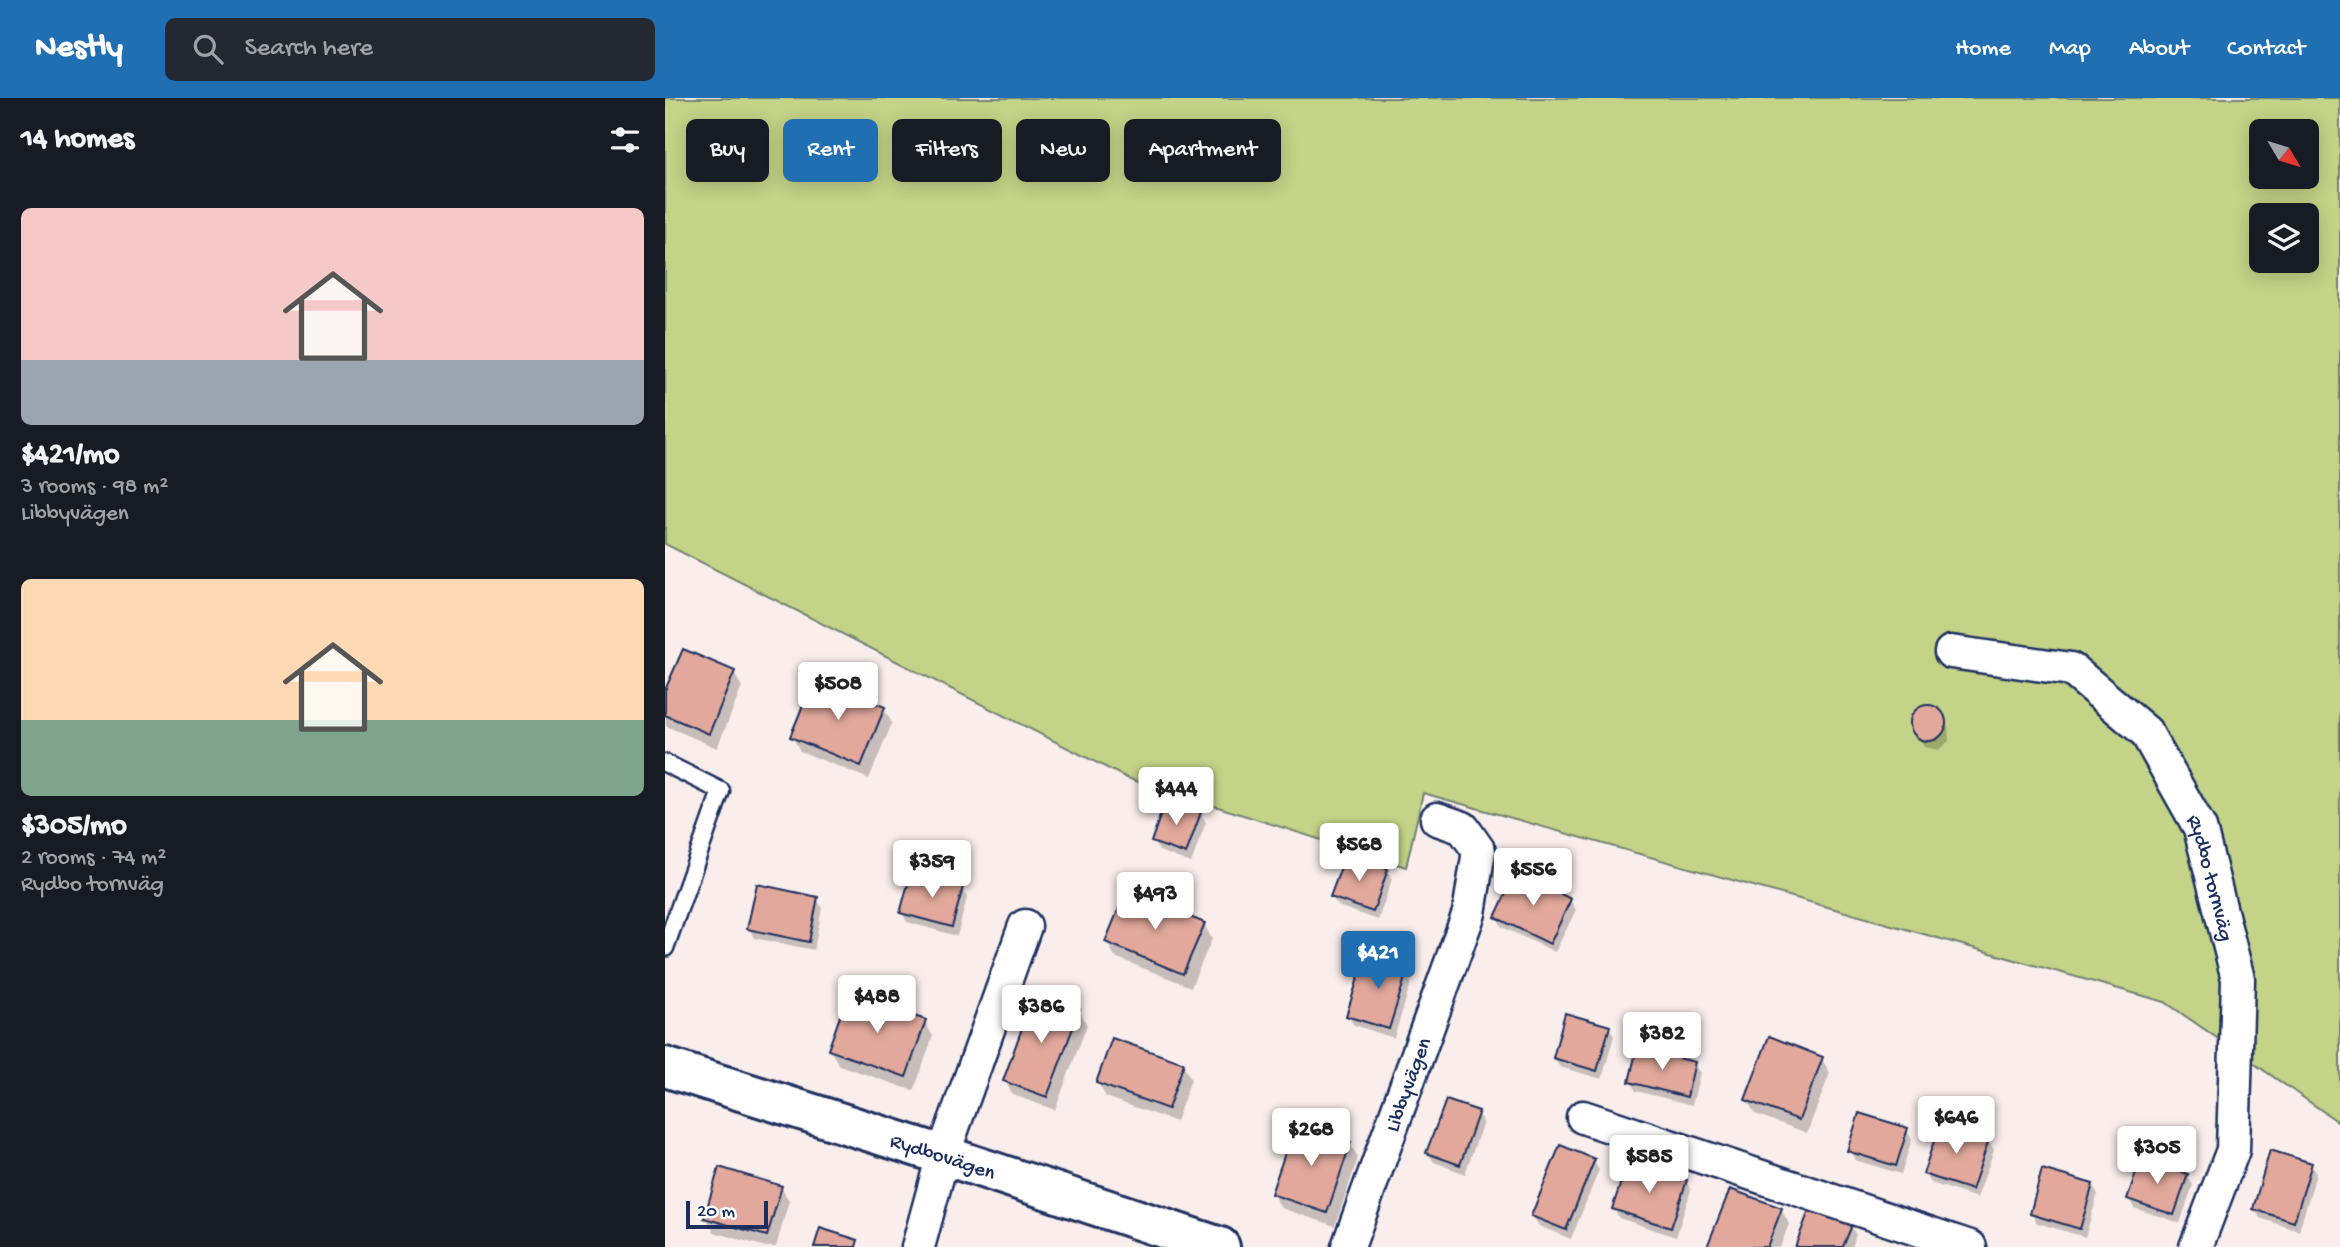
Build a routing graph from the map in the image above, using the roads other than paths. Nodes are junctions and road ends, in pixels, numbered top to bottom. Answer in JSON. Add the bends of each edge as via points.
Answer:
{"nodes":[{"id":1,"x":1951,"y":652,"type":"dead end"},
{"id":2,"x":665,"y":763,"type":"edge"},
{"id":3,"x":1437,"y":819,"type":"dead end"},
{"id":4,"x":1025,"y":926,"type":"dead end"},
{"id":5,"x":665,"y":948,"type":"edge"},
{"id":6,"x":665,"y":1067,"type":"edge"},
{"id":7,"x":1583,"y":1116,"type":"dead end"},
{"id":8,"x":943,"y":1155,"type":"junction"},
{"id":9,"x":918,"y":1247,"type":"edge"},
{"id":10,"x":1220,"y":1247,"type":"edge"},
{"id":11,"x":1348,"y":1247,"type":"edge"},
{"id":12,"x":1970,"y":1247,"type":"edge"},
{"id":13,"x":2196,"y":1247,"type":"edge"}],
"edges":[{"from":1,"to":13,"type":"street","name":"Rydbo tornväg","via":[[2071,669],[2146,732],[2200,828],[2238,979],[2233,1150]]},
{"from":2,"to":5,"type":"lane","via":[[721,791]]},
{"from":3,"to":11,"type":"street","name":"Libbyvägen","via":[[1463,828],[1479,851],[1469,913]]},
{"from":4,"to":8,"type":"street"},
{"from":6,"to":8,"type":"street","name":"Rydbovägen"},
{"from":7,"to":12,"type":"street"},
{"from":8,"to":9,"type":"street"},
{"from":8,"to":10,"type":"street","name":"Rydbovägen"}]}
